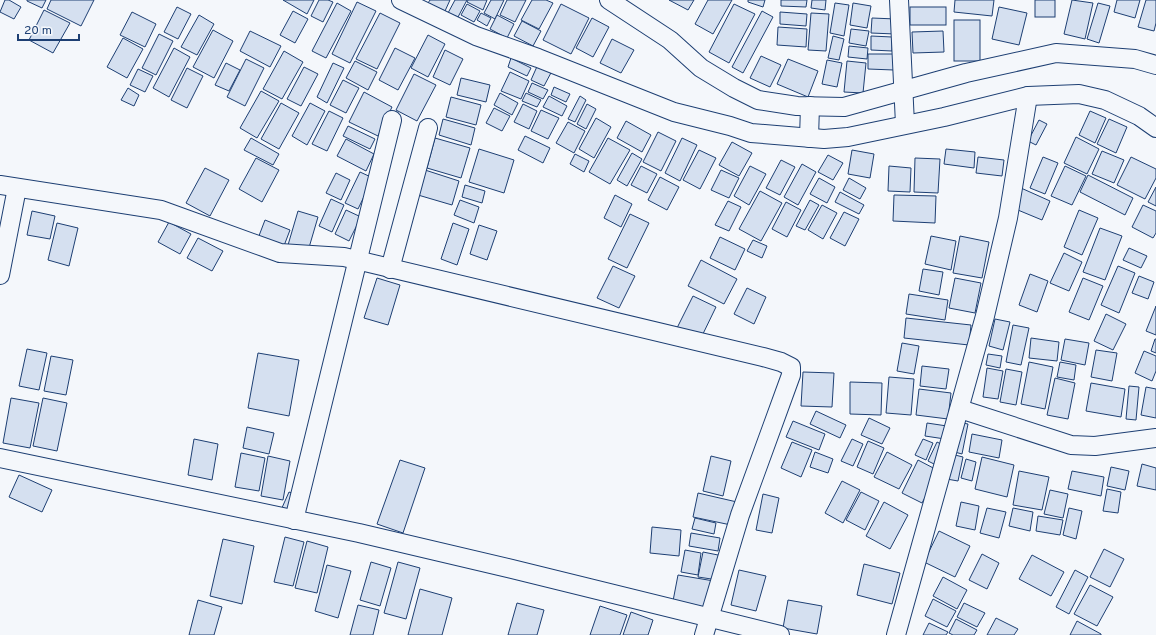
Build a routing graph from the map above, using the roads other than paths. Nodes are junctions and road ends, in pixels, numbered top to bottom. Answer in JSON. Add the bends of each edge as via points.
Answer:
{"nodes":[{"id":1,"x":401,"y":0,"type":"edge"},
{"id":2,"x":609,"y":0,"type":"edge"},
{"id":3,"x":899,"y":0,"type":"edge"},
{"id":4,"x":1156,"y":65,"type":"edge"},
{"id":5,"x":1028,"y":96,"type":"junction"},
{"id":6,"x":904,"y":105,"type":"junction"},
{"id":7,"x":392,"y":120,"type":"dead end"},
{"id":8,"x":851,"y":120,"type":"junction"},
{"id":9,"x":809,"y":121,"type":"junction"},
{"id":10,"x":428,"y":128,"type":"dead end"},
{"id":11,"x":1156,"y":128,"type":"edge"},
{"id":12,"x":9,"y":187,"type":"edge"},
{"id":13,"x":357,"y":261,"type":"junction"},
{"id":14,"x":390,"y":269,"type":"junction"},
{"id":15,"x":0,"y":275,"type":"edge"},
{"id":16,"x":960,"y":409,"type":"junction"},
{"id":17,"x":1156,"y":438,"type":"edge"},
{"id":18,"x":0,"y":458,"type":"edge"},
{"id":19,"x":294,"y":520,"type":"junction"},
{"id":20,"x":708,"y":616,"type":"junction"},
{"id":21,"x":704,"y":635,"type":"edge"},
{"id":22,"x":780,"y":635,"type":"edge"},
{"id":23,"x":896,"y":635,"type":"edge"}],
"edges":[{"from":1,"to":9,"type":"street","via":[[476,36],[674,112],[751,133]]},
{"from":2,"to":9,"type":"street","via":[[670,40],[701,68],[734,88]]},
{"from":3,"to":6,"type":"street"},
{"from":4,"to":6,"type":"street","via":[[1135,59],[1056,54],[966,73]]},
{"from":5,"to":6,"type":"street","via":[[944,118]]},
{"from":5,"to":11,"type":"street","via":[[1079,94],[1105,100],[1139,116]]},
{"from":5,"to":16,"type":"street","via":[[1008,218]]},
{"from":6,"to":8,"type":"street"},
{"from":6,"to":8,"type":"street"},
{"from":7,"to":13,"type":"street"},
{"from":8,"to":9,"type":"street","via":[[844,107]]},
{"from":8,"to":9,"type":"street","via":[[824,139]]},
{"from":10,"to":14,"type":"street"},
{"from":12,"to":13,"type":"street","via":[[161,210],[280,253],[344,257]]},
{"from":12,"to":15,"type":"street"},
{"from":13,"to":14,"type":"street"},
{"from":13,"to":19,"type":"street"},
{"from":14,"to":20,"type":"street","via":[[763,357],[791,367],[791,375],[740,515]]},
{"from":16,"to":17,"type":"street","via":[[1071,445],[1095,446]]},
{"from":16,"to":23,"type":"street"},
{"from":18,"to":19,"type":"street"},
{"from":19,"to":20,"type":"street","via":[[512,568]]},
{"from":20,"to":21,"type":"street"},
{"from":20,"to":22,"type":"street"}]}
